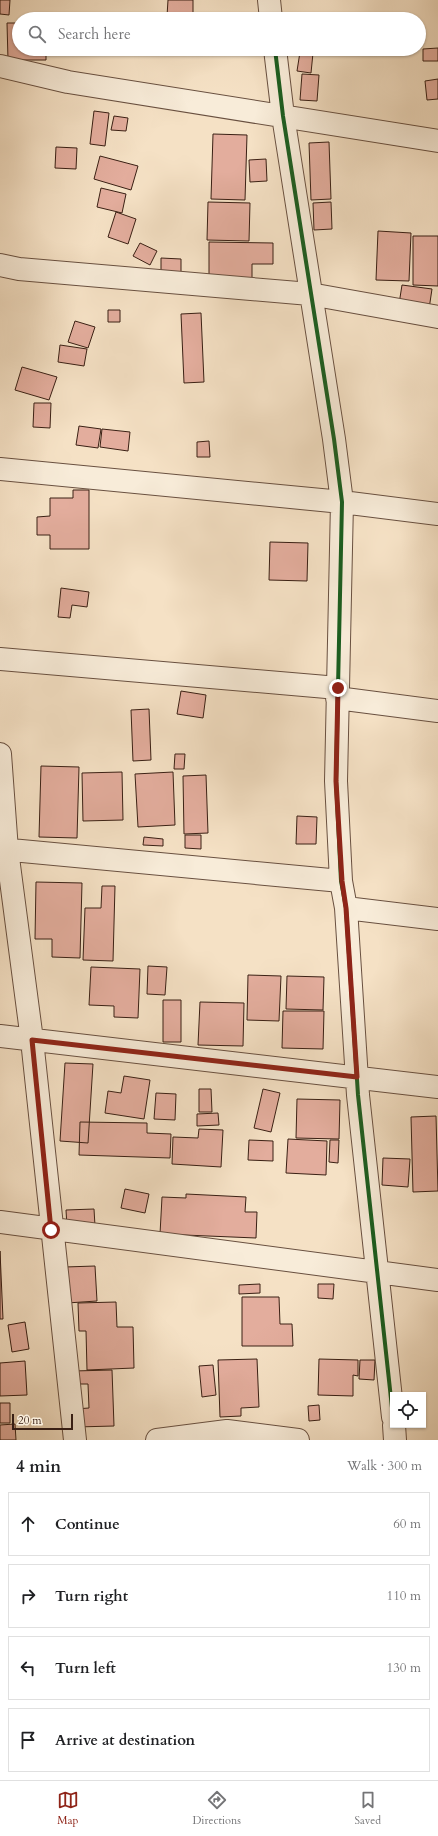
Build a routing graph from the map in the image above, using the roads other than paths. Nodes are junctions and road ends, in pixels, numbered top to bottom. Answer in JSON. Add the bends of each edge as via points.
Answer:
{"nodes":[{"id":1,"x":269,"y":0,"type":"edge"},
{"id":2,"x":271,"y":12,"type":"edge"},
{"id":3,"x":276,"y":56,"type":"edge"},
{"id":4,"x":0,"y":66,"type":"edge"},
{"id":5,"x":284,"y":116,"type":"junction"},
{"id":6,"x":438,"y":141,"type":"edge"},
{"id":7,"x":0,"y":265,"type":"edge"},
{"id":8,"x":310,"y":294,"type":"junction"},
{"id":9,"x":438,"y":317,"type":"edge"},
{"id":10,"x":0,"y":469,"type":"edge"},
{"id":11,"x":342,"y":502,"type":"junction"},
{"id":12,"x":438,"y":514,"type":"edge"},
{"id":13,"x":0,"y":659,"type":"edge"},
{"id":14,"x":337,"y":693,"type":"junction"},
{"id":15,"x":438,"y":711,"type":"edge"},
{"id":16,"x":0,"y":754,"type":"edge"},
{"id":17,"x":4,"y":850,"type":"edge"},
{"id":18,"x":342,"y":881,"type":"junction"},
{"id":19,"x":346,"y":908,"type":"junction"},
{"id":20,"x":438,"y":919,"type":"edge"},
{"id":21,"x":0,"y":1036,"type":"edge"},
{"id":22,"x":32,"y":1040,"type":"junction"},
{"id":23,"x":357,"y":1077,"type":"junction"},
{"id":24,"x":438,"y":1087,"type":"edge"},
{"id":25,"x":0,"y":1222,"type":"edge"},
{"id":26,"x":51,"y":1230,"type":"junction"},
{"id":27,"x":378,"y":1271,"type":"junction"},
{"id":28,"x":438,"y":1280,"type":"edge"},
{"id":29,"x":390,"y":1392,"type":"edge"},
{"id":30,"x":394,"y":1428,"type":"edge"},
{"id":31,"x":75,"y":1440,"type":"edge"},
{"id":32,"x":157,"y":1440,"type":"edge"},
{"id":33,"x":298,"y":1440,"type":"edge"},
{"id":34,"x":395,"y":1440,"type":"edge"}],
"edges":[{"from":1,"to":2,"type":"street"},
{"from":3,"to":5,"type":"street"},
{"from":4,"to":5,"type":"street","via":[[68,82]]},
{"from":5,"to":6,"type":"street"},
{"from":5,"to":8,"type":"street"},
{"from":7,"to":8,"type":"street","via":[[19,269]]},
{"from":8,"to":9,"type":"street"},
{"from":8,"to":11,"type":"street"},
{"from":10,"to":11,"type":"street"},
{"from":11,"to":12,"type":"street"},
{"from":11,"to":14,"type":"street"},
{"from":13,"to":14,"type":"street"},
{"from":14,"to":15,"type":"street"},
{"from":14,"to":18,"type":"street","via":[[336,781]]},
{"from":16,"to":17,"type":"street"},
{"from":17,"to":18,"type":"street"},
{"from":17,"to":22,"type":"street"},
{"from":18,"to":19,"type":"street"},
{"from":19,"to":20,"type":"street"},
{"from":19,"to":23,"type":"street"},
{"from":21,"to":22,"type":"street"},
{"from":22,"to":23,"type":"street"},
{"from":22,"to":26,"type":"street"},
{"from":23,"to":24,"type":"street"},
{"from":23,"to":27,"type":"street"},
{"from":25,"to":26,"type":"street"},
{"from":26,"to":27,"type":"street"},
{"from":26,"to":31,"type":"street"},
{"from":27,"to":28,"type":"street"},
{"from":27,"to":29,"type":"street"},
{"from":30,"to":34,"type":"street"},
{"from":32,"to":33,"type":"street","via":[[228,1431]]}]}
